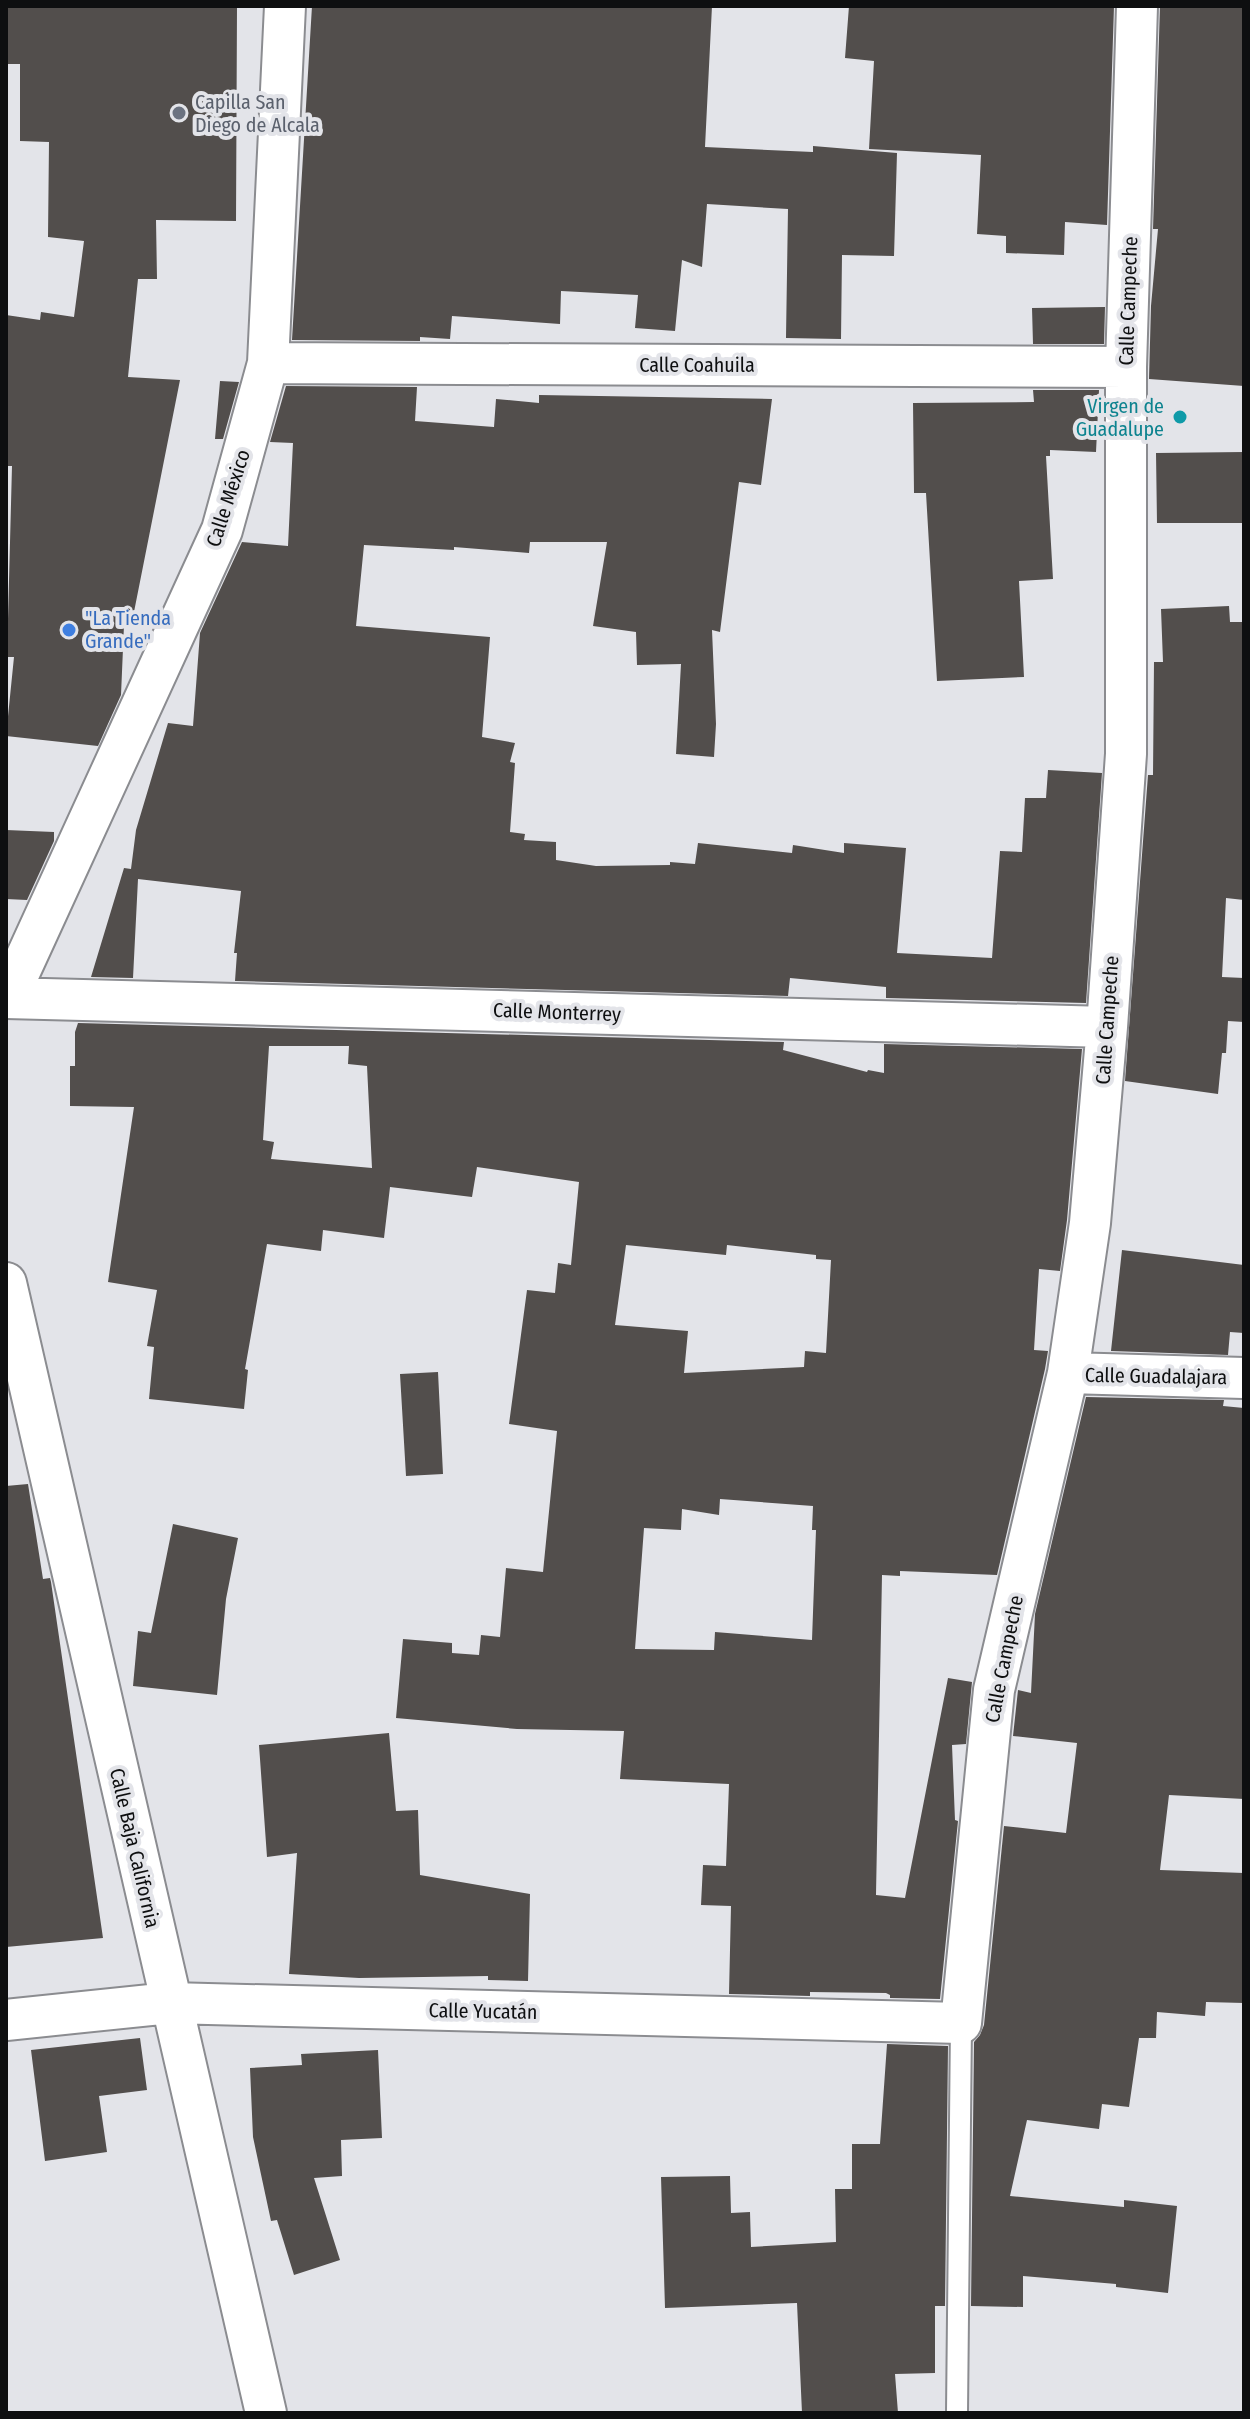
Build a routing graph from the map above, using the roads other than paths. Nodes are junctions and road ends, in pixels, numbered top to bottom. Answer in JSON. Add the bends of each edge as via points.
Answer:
{"nodes":[{"id":1,"x":285,"y":6,"type":"edge"},
{"id":2,"x":1137,"y":6,"type":"edge"},
{"id":3,"x":268,"y":363,"type":"junction"},
{"id":4,"x":1126,"y":367,"type":"junction"},
{"id":5,"x":7,"y":998,"type":"edge"},
{"id":6,"x":1107,"y":1027,"type":"junction"},
{"id":7,"x":6,"y":1283,"type":"edge"},
{"id":8,"x":1068,"y":1373,"type":"junction"},
{"id":9,"x":1244,"y":1378,"type":"edge"},
{"id":10,"x":170,"y":2003,"type":"junction"},
{"id":11,"x":6,"y":2020,"type":"edge"},
{"id":12,"x":961,"y":2023,"type":"junction"},
{"id":13,"x":266,"y":2413,"type":"edge"},
{"id":14,"x":957,"y":2413,"type":"edge"}],
"edges":[{"from":1,"to":3,"type":"street","name":"Calle México"},
{"from":2,"to":4,"type":"street","name":"Calle Campeche"},
{"from":3,"to":4,"type":"street","name":"Calle Coahuila"},
{"from":3,"to":5,"type":"street","name":"Calle México","via":[[222,530]]},
{"from":4,"to":6,"type":"street","name":"Calle Campeche","via":[[1126,754]]},
{"from":5,"to":6,"type":"street","name":"Calle Monterrey"},
{"from":6,"to":8,"type":"street","name":"Calle Campeche","via":[[1090,1223]]},
{"from":7,"to":10,"type":"street","name":"Calle Baja California"},
{"from":8,"to":9,"type":"street","name":"Calle Guadalajara"},
{"from":8,"to":12,"type":"street","name":"Calle Campeche","via":[[994,1690]]},
{"from":10,"to":11,"type":"street","name":"Calle Yucatán"},
{"from":10,"to":12,"type":"street","name":"Calle Yucatán"},
{"from":10,"to":13,"type":"street","name":"Calle Baja California"},
{"from":12,"to":14,"type":"lane"}]}
